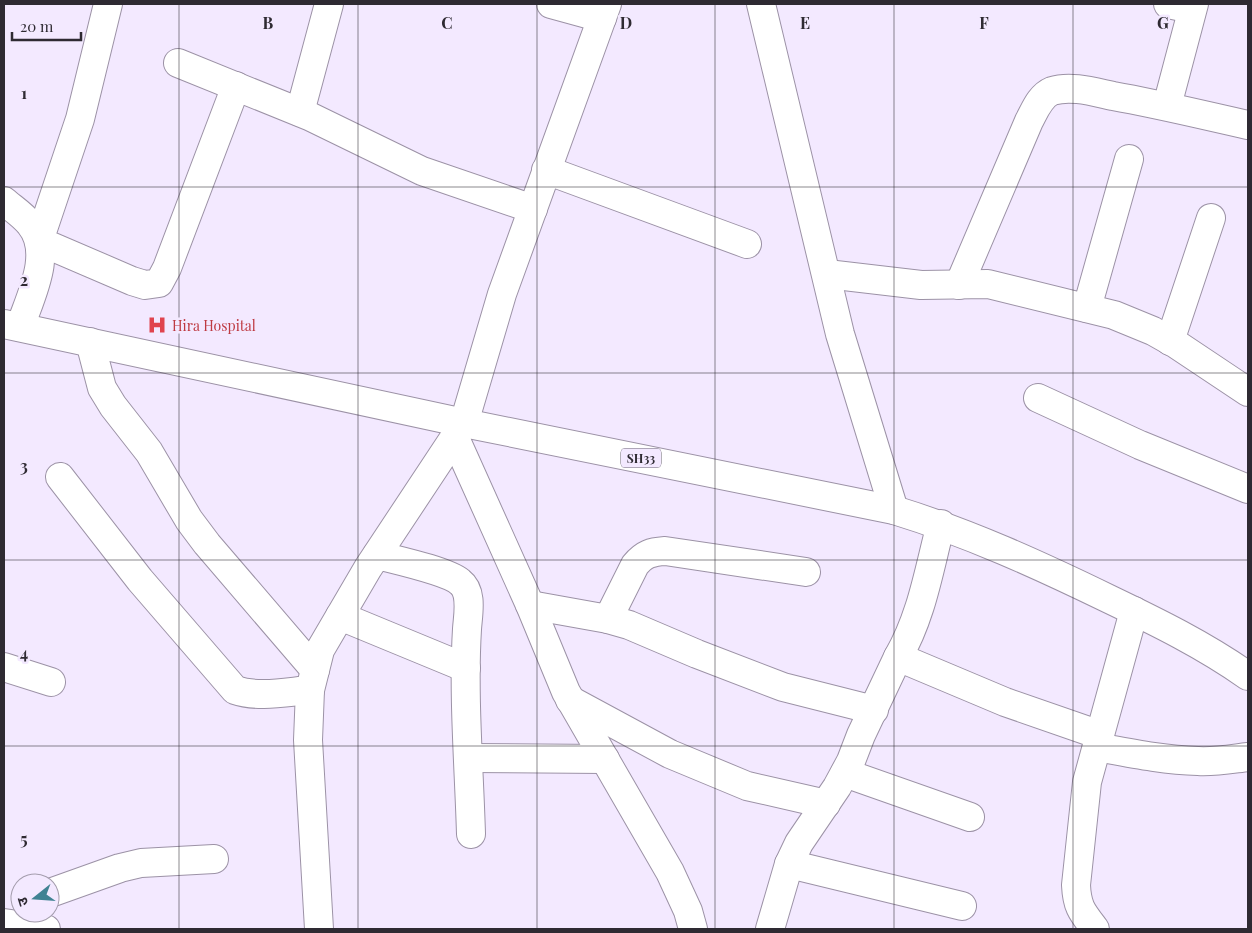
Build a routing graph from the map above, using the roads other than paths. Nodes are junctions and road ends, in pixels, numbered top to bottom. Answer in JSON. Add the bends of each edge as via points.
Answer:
{"nodes":[{"id":1,"x":108,"y":4,"type":"edge"},
{"id":2,"x":329,"y":4,"type":"edge"},
{"id":3,"x":551,"y":4,"type":"edge"},
{"id":4,"x":761,"y":4,"type":"edge"},
{"id":5,"x":1184,"y":5,"type":"edge"},
{"id":6,"x":604,"y":11,"type":"edge"},
{"id":7,"x":178,"y":63,"type":"dead end"},
{"id":8,"x":236,"y":86,"type":"junction"},
{"id":9,"x":1167,"y":106,"type":"junction"},
{"id":10,"x":300,"y":112,"type":"junction"},
{"id":11,"x":1248,"y":125,"type":"edge"},
{"id":12,"x":1129,"y":159,"type":"dead end"},
{"id":13,"x":546,"y":170,"type":"junction"},
{"id":14,"x":4,"y":201,"type":"edge"},
{"id":15,"x":533,"y":209,"type":"junction"},
{"id":16,"x":1211,"y":218,"type":"dead end"},
{"id":17,"x":39,"y":241,"type":"junction"},
{"id":18,"x":747,"y":244,"type":"dead end"},
{"id":19,"x":827,"y":274,"type":"junction"},
{"id":20,"x":959,"y":285,"type":"junction"},
{"id":21,"x":1087,"y":308,"type":"junction"},
{"id":22,"x":12,"y":326,"type":"edge"},
{"id":23,"x":1170,"y":341,"type":"junction"},
{"id":24,"x":90,"y":342,"type":"junction"},
{"id":25,"x":1248,"y":392,"type":"edge"},
{"id":26,"x":1038,"y":398,"type":"dead end"},
{"id":27,"x":460,"y":430,"type":"junction"},
{"id":28,"x":60,"y":477,"type":"dead end"},
{"id":29,"x":1248,"y":490,"type":"edge"},
{"id":30,"x":894,"y":510,"type":"junction"},
{"id":31,"x":941,"y":524,"type":"junction"},
{"id":32,"x":377,"y":555,"type":"junction"},
{"id":33,"x":806,"y":572,"type":"dead end"},
{"id":34,"x":530,"y":604,"type":"junction"},
{"id":35,"x":1134,"y":611,"type":"junction"},
{"id":36,"x":340,"y":616,"type":"junction"},
{"id":37,"x":608,"y":619,"type":"junction"},
{"id":38,"x":898,"y":657,"type":"junction"},
{"id":39,"x":4,"y":667,"type":"edge"},
{"id":40,"x":466,"y":668,"type":"junction"},
{"id":41,"x":1248,"y":676,"type":"edge"},
{"id":42,"x":313,"y":680,"type":"junction"},
{"id":43,"x":51,"y":682,"type":"dead end"},
{"id":44,"x":570,"y":700,"type":"junction"},
{"id":45,"x":874,"y":710,"type":"junction"},
{"id":46,"x":1098,"y":741,"type":"junction"},
{"id":47,"x":1248,"y":757,"type":"edge"},
{"id":48,"x":468,"y":758,"type":"junction"},
{"id":49,"x":605,"y":759,"type":"junction"},
{"id":50,"x":845,"y":773,"type":"junction"},
{"id":51,"x":826,"y":804,"type":"junction"},
{"id":52,"x":970,"y":817,"type":"dead end"},
{"id":53,"x":471,"y":834,"type":"dead end"},
{"id":54,"x":214,"y":859,"type":"dead end"},
{"id":55,"x":789,"y":864,"type":"junction"},
{"id":56,"x":60,"y":889,"type":"edge"},
{"id":57,"x":962,"y":906,"type":"dead end"},
{"id":58,"x":4,"y":923,"type":"edge"},
{"id":59,"x":1100,"y":928,"type":"edge"},
{"id":60,"x":46,"y":929,"type":"edge"},
{"id":61,"x":319,"y":929,"type":"edge"},
{"id":62,"x":693,"y":929,"type":"edge"},
{"id":63,"x":770,"y":929,"type":"edge"}],
"edges":[{"from":1,"to":17,"type":"street","via":[[80,119]]},
{"from":2,"to":10,"type":"street"},
{"from":3,"to":6,"type":"street"},
{"from":4,"to":19,"type":"street"},
{"from":5,"to":9,"type":"street"},
{"from":6,"to":13,"type":"street"},
{"from":7,"to":8,"type":"street"},
{"from":8,"to":10,"type":"street"},
{"from":8,"to":17,"type":"street","via":[[159,283],[145,285],[132,281]]},
{"from":9,"to":11,"type":"street"},
{"from":9,"to":20,"type":"street","via":[[1084,90],[1050,92],[1039,102]]},
{"from":10,"to":15,"type":"street","via":[[422,171]]},
{"from":12,"to":21,"type":"street"},
{"from":13,"to":15,"type":"street"},
{"from":13,"to":18,"type":"street"},
{"from":14,"to":17,"type":"street","via":[[30,224]]},
{"from":15,"to":27,"type":"street","via":[[502,294]]},
{"from":16,"to":23,"type":"street"},
{"from":17,"to":22,"type":"street","via":[[38,274]]},
{"from":19,"to":20,"type":"street","via":[[921,285]]},
{"from":19,"to":30,"type":"street","via":[[840,334]]},
{"from":20,"to":21,"type":"street","via":[[988,284]]},
{"from":21,"to":23,"type":"street","via":[[1153,331]]},
{"from":22,"to":24,"type":"street","number":"SH33"},
{"from":23,"to":25,"type":"street"},
{"from":24,"to":27,"type":"street","number":"SH33"},
{"from":24,"to":42,"type":"street","via":[[102,388],[113,406],[149,452],[189,520]]},
{"from":26,"to":29,"type":"street"},
{"from":27,"to":30,"type":"street","number":"SH33"},
{"from":27,"to":32,"type":"street"},
{"from":27,"to":34,"type":"street"},
{"from":28,"to":42,"type":"street","via":[[140,580],[235,690],[256,694]]},
{"from":30,"to":31,"type":"street","number":"SH33"},
{"from":31,"to":35,"type":"street","number":"SH33","via":[[1038,564]]},
{"from":31,"to":38,"type":"street","via":[[917,618]]},
{"from":32,"to":36,"type":"street"},
{"from":32,"to":40,"type":"street","via":[[445,574],[468,590]]},
{"from":33,"to":37,"type":"street","via":[[665,551],[650,552],[635,565]]},
{"from":34,"to":37,"type":"street"},
{"from":34,"to":44,"type":"street"},
{"from":35,"to":41,"type":"street","number":"SH33","via":[[1190,639]]},
{"from":35,"to":46,"type":"street"},
{"from":36,"to":40,"type":"street"},
{"from":36,"to":42,"type":"street","via":[[320,650]]},
{"from":37,"to":45,"type":"street","via":[[783,687]]},
{"from":38,"to":45,"type":"street"},
{"from":38,"to":46,"type":"street"},
{"from":39,"to":43,"type":"street"},
{"from":40,"to":48,"type":"street"},
{"from":42,"to":61,"type":"street","via":[[308,740]]},
{"from":44,"to":49,"type":"street"},
{"from":44,"to":51,"type":"street","via":[[670,754],[747,786]]},
{"from":45,"to":50,"type":"street"},
{"from":46,"to":47,"type":"street","via":[[1160,758],[1222,761]]},
{"from":46,"to":59,"type":"street","via":[[1087,782],[1076,885],[1082,912]]},
{"from":48,"to":49,"type":"street"},
{"from":48,"to":53,"type":"street"},
{"from":49,"to":62,"type":"street","via":[[670,872]]},
{"from":50,"to":51,"type":"street"},
{"from":50,"to":52,"type":"street"},
{"from":51,"to":55,"type":"street","via":[[798,843]]},
{"from":54,"to":56,"type":"street","via":[[120,868]]},
{"from":55,"to":57,"type":"street"},
{"from":55,"to":63,"type":"street"},
{"from":58,"to":60,"type":"street"}]}
